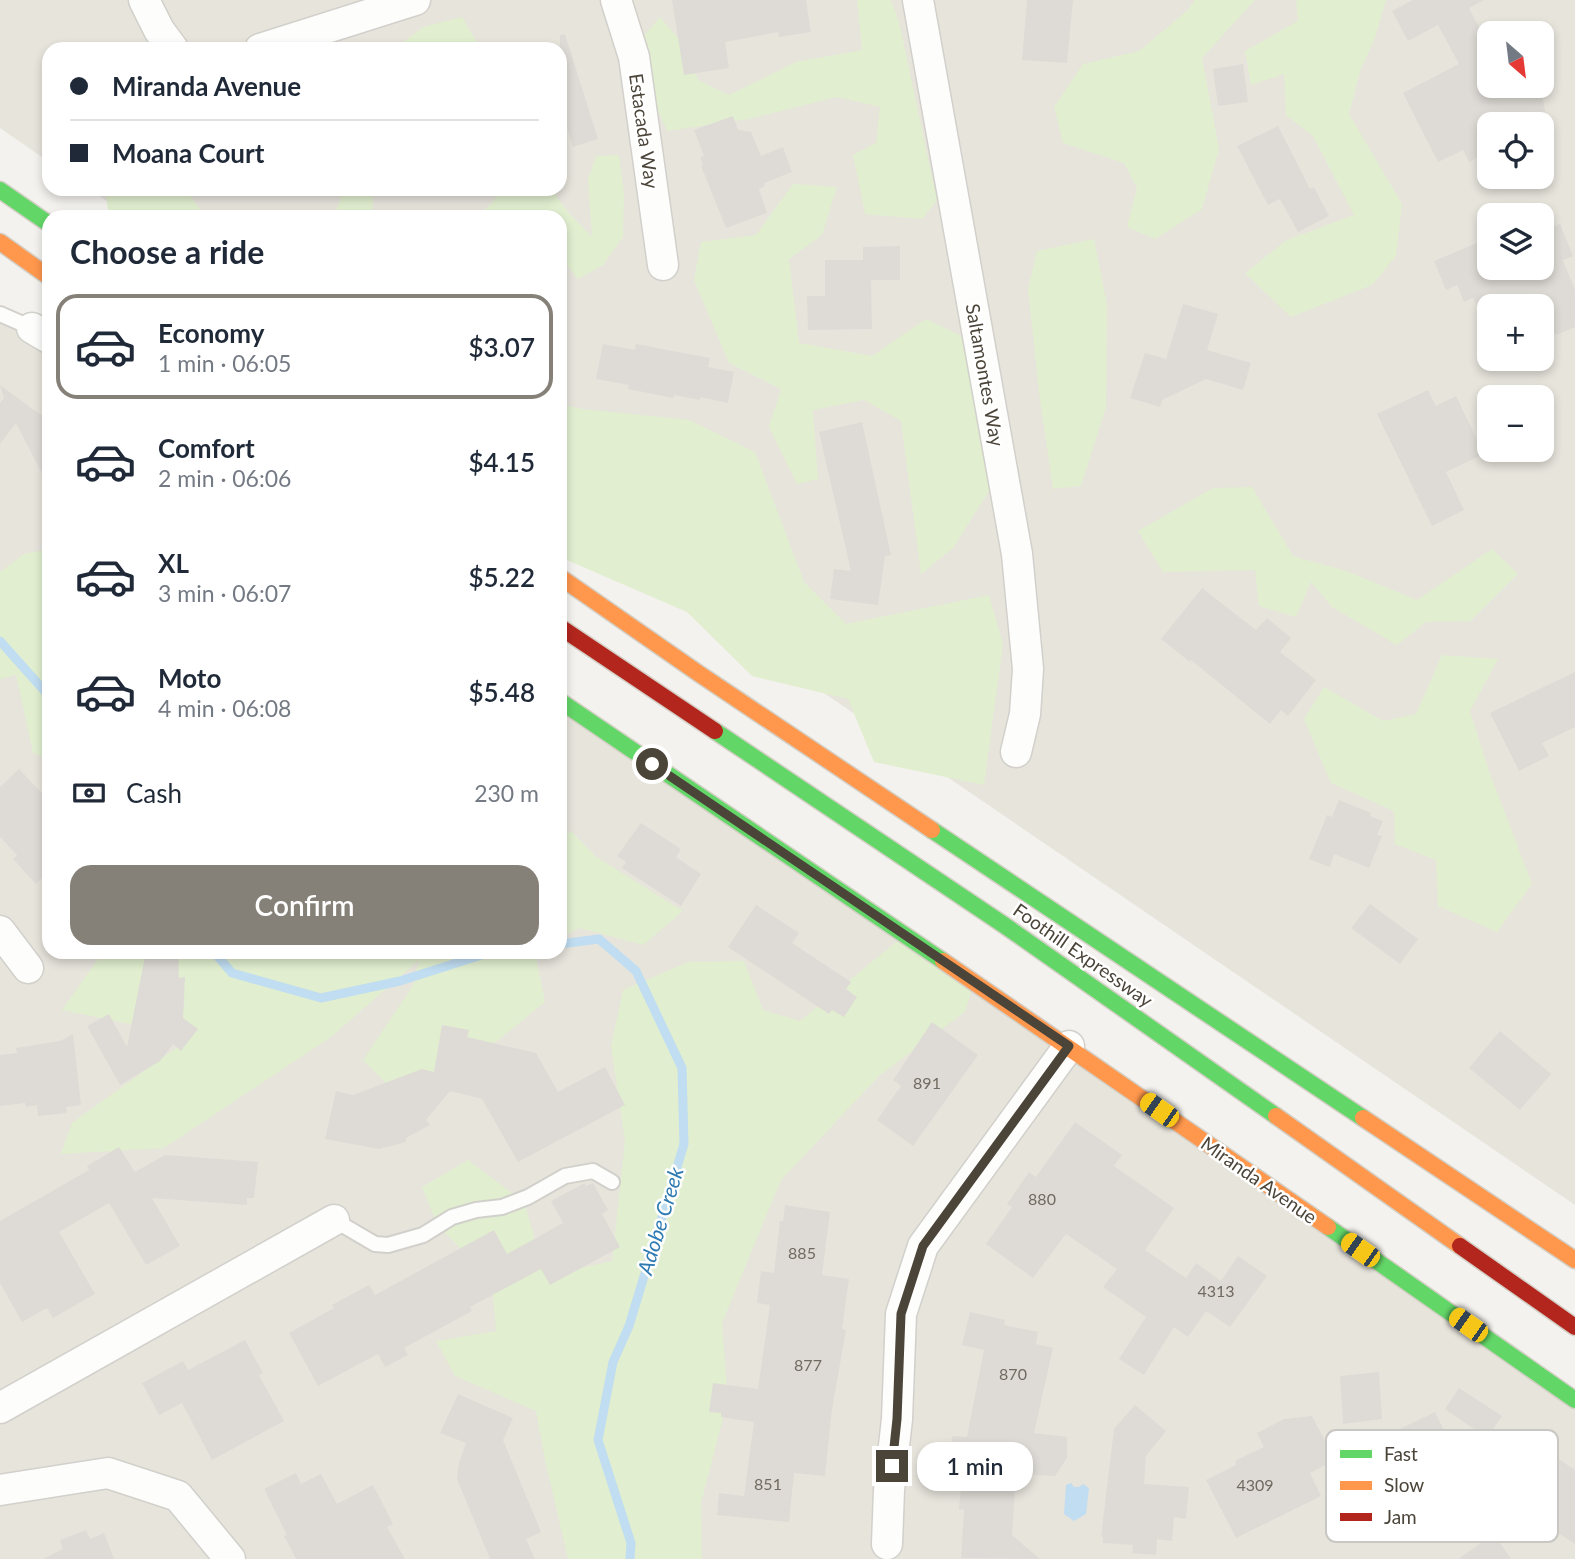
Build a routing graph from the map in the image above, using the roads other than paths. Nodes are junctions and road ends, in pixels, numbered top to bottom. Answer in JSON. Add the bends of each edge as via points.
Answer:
{"nodes":[{"id":1,"x":144,"y":0,"type":"edge"},
{"id":2,"x":415,"y":0,"type":"edge"},
{"id":3,"x":616,"y":0,"type":"edge"},
{"id":4,"x":918,"y":0,"type":"edge"},
{"id":5,"x":168,"y":42,"type":"edge"},
{"id":6,"x":282,"y":42,"type":"edge"},
{"id":7,"x":0,"y":190,"type":"edge"},
{"id":8,"x":42,"y":219,"type":"edge"},
{"id":9,"x":0,"y":243,"type":"edge"},
{"id":10,"x":663,"y":265,"type":"dead end"},
{"id":11,"x":42,"y":271,"type":"edge"},
{"id":12,"x":0,"y":314,"type":"edge"},
{"id":13,"x":41,"y":333,"type":"edge"},
{"id":14,"x":567,"y":582,"type":"edge"},
{"id":15,"x":567,"y":632,"type":"edge"},
{"id":16,"x":567,"y":706,"type":"edge"},
{"id":17,"x":1016,"y":752,"type":"dead end"},
{"id":18,"x":0,"y":931,"type":"edge"},
{"id":19,"x":28,"y":968,"type":"dead end"},
{"id":20,"x":1069,"y":1046,"type":"junction"},
{"id":21,"x":611,"y":1182,"type":"dead end"},
{"id":22,"x":334,"y":1220,"type":"joint"},
{"id":23,"x":1575,"y":1260,"type":"edge"},
{"id":24,"x":1575,"y":1327,"type":"edge"},
{"id":25,"x":1575,"y":1400,"type":"edge"},
{"id":26,"x":0,"y":1408,"type":"edge"},
{"id":27,"x":0,"y":1490,"type":"edge"},
{"id":28,"x":887,"y":1544,"type":"dead end"},
{"id":29,"x":230,"y":1559,"type":"edge"}],
"edges":[{"from":1,"to":5,"type":"street"},
{"from":2,"to":6,"type":"street"},
{"from":3,"to":10,"type":"street","name":"Estacada Way","via":[[634,57]]},
{"from":4,"to":17,"type":"street","name":"Saltamontes Way","via":[[1017,554],[1028,669]]},
{"from":7,"to":8,"type":"main road"},
{"from":9,"to":11,"type":"main road"},
{"from":12,"to":13,"type":"lane"},
{"from":14,"to":23,"type":"main road","name":"Foothill Expressway"},
{"from":15,"to":24,"type":"main road","name":"Foothill Expressway","via":[[1004,925]]},
{"from":16,"to":20,"type":"main road","name":"Miranda Avenue"},
{"from":18,"to":19,"type":"street"},
{"from":20,"to":25,"type":"main road","name":"Miranda Avenue"},
{"from":20,"to":28,"type":"street","via":[[923,1246],[901,1314]]},
{"from":21,"to":22,"type":"lane","via":[[593,1171],[565,1176],[528,1197],[452,1217],[423,1235],[388,1245],[375,1244]]},
{"from":22,"to":26,"type":"street"},
{"from":27,"to":29,"type":"street","via":[[108,1473],[178,1496]]}]}
